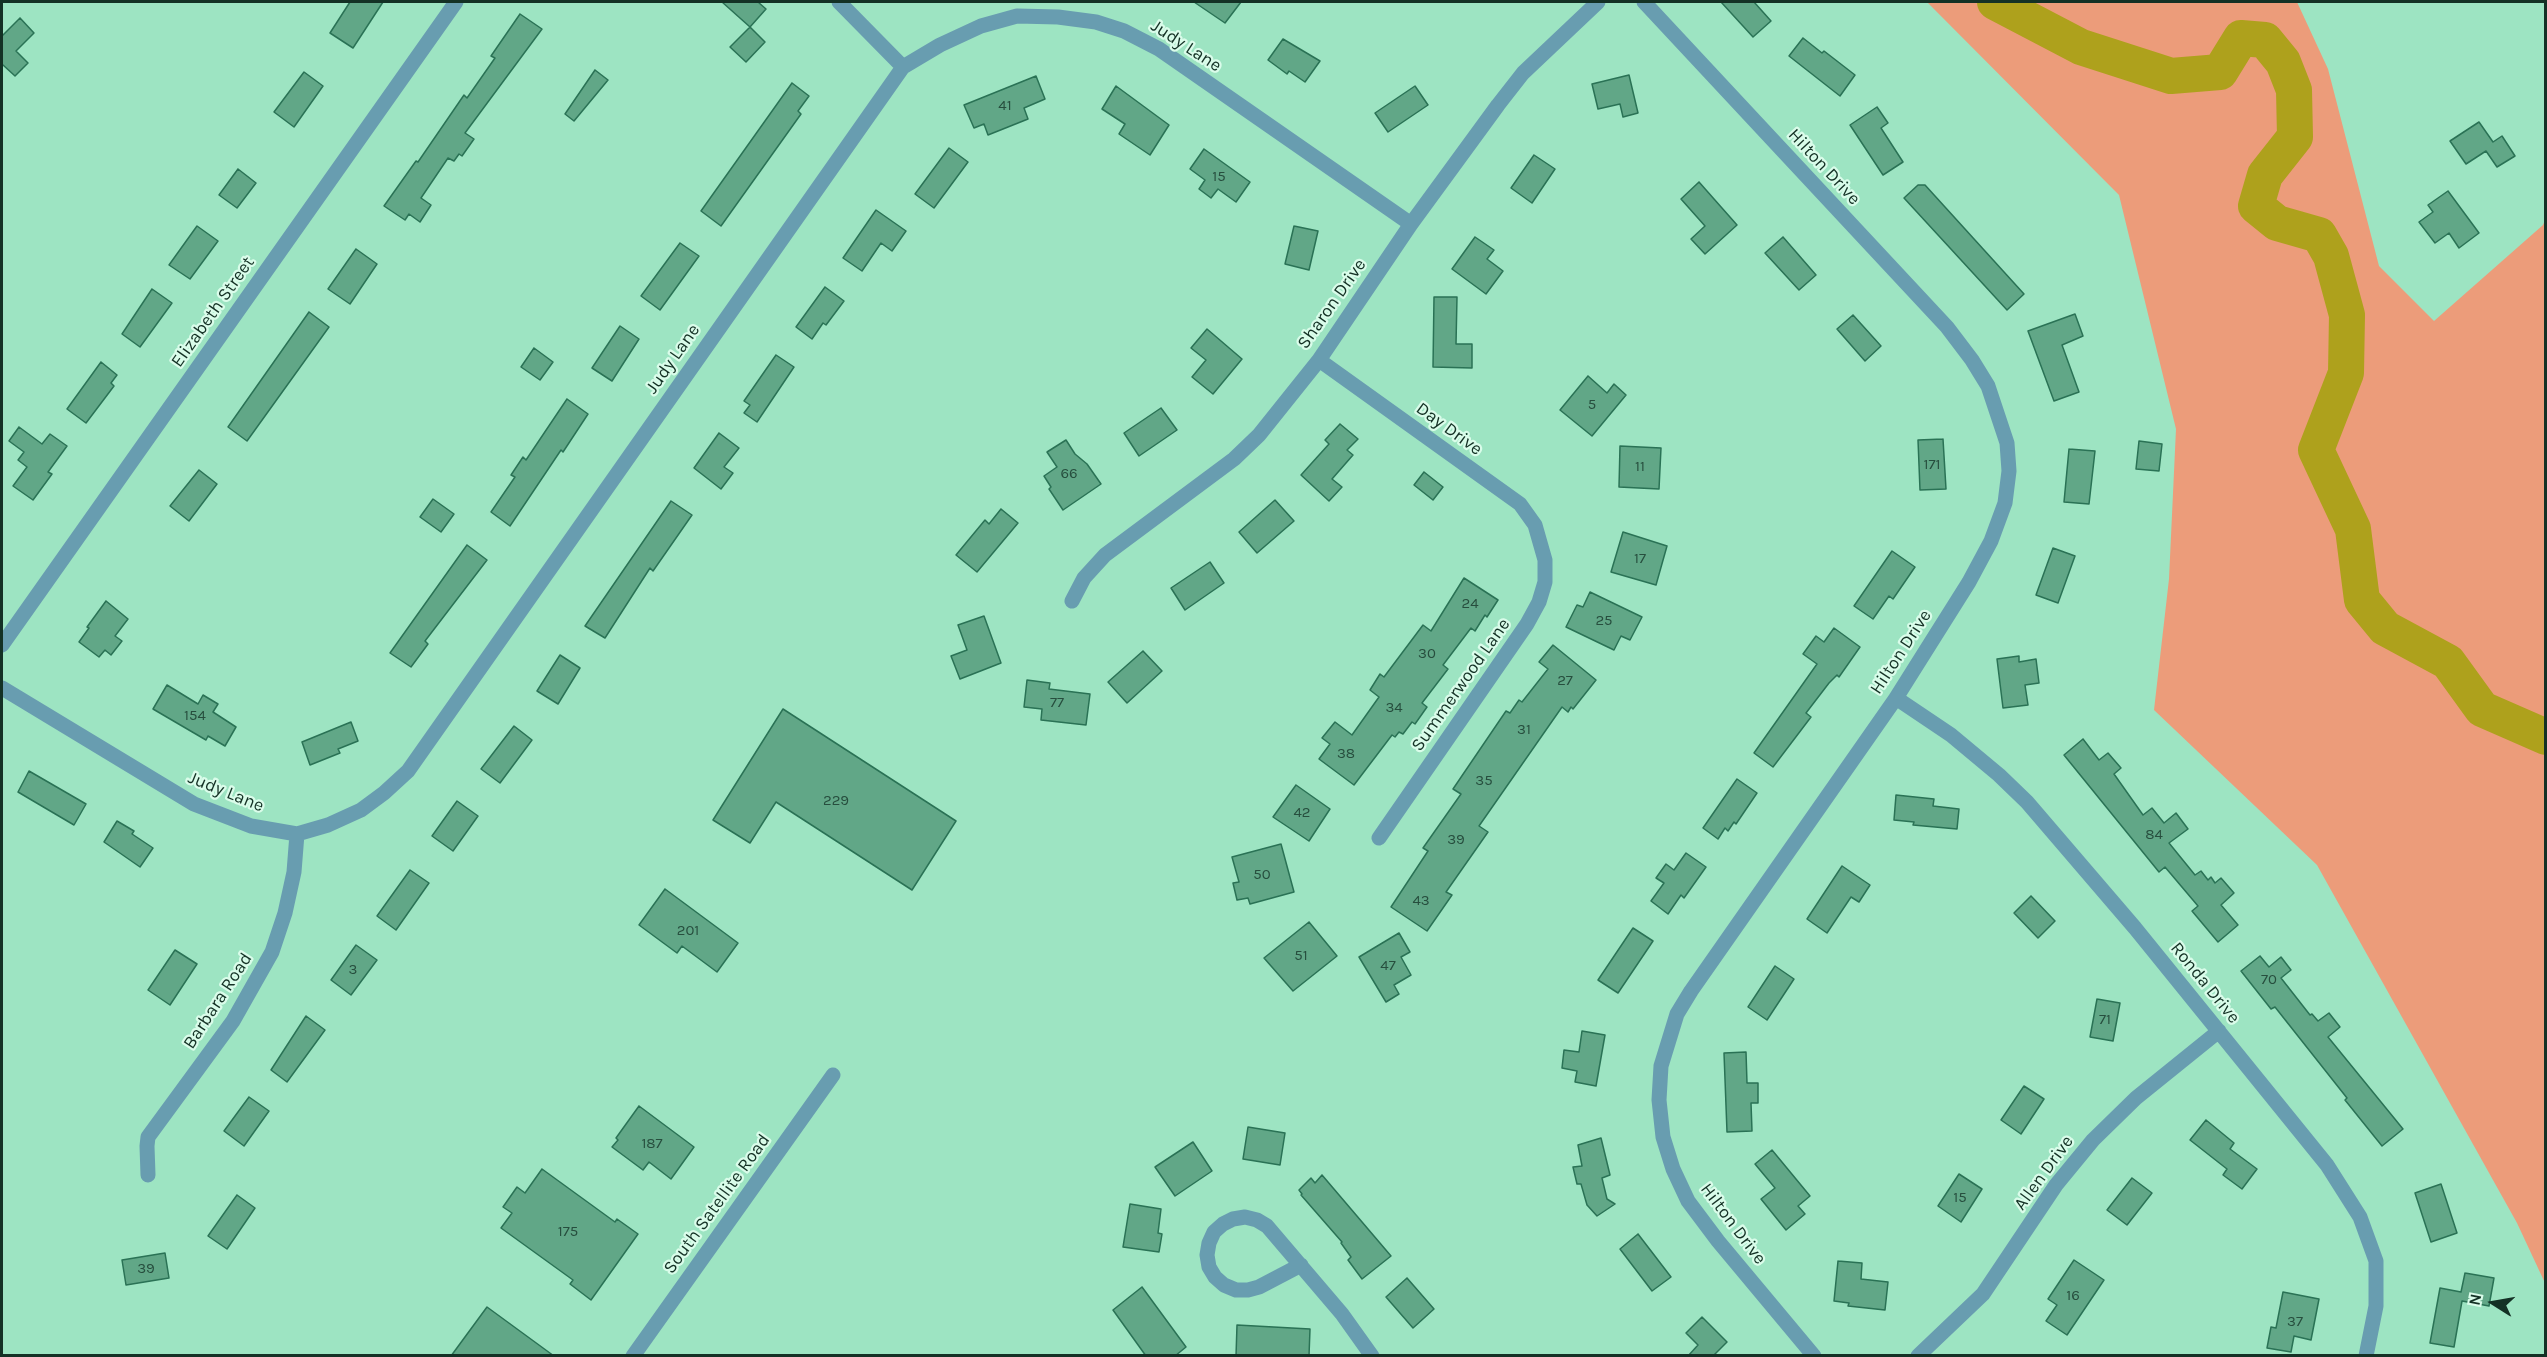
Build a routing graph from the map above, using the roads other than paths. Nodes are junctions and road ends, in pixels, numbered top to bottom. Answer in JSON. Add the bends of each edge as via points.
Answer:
{"nodes":[{"id":1,"x":456,"y":2,"type":"edge"},
{"id":2,"x":839,"y":2,"type":"edge"},
{"id":3,"x":1598,"y":2,"type":"edge"},
{"id":4,"x":1644,"y":2,"type":"edge"},
{"id":5,"x":903,"y":67,"type":"junction"},
{"id":6,"x":1411,"y":224,"type":"junction"},
{"id":7,"x":1319,"y":360,"type":"junction"},
{"id":8,"x":1541,"y":542,"type":"joint"},
{"id":9,"x":1071,"y":601,"type":"dead end"},
{"id":10,"x":2,"y":645,"type":"edge"},
{"id":11,"x":2,"y":688,"type":"edge"},
{"id":12,"x":1896,"y":698,"type":"junction"},
{"id":13,"x":297,"y":834,"type":"junction"},
{"id":14,"x":1379,"y":838,"type":"dead end"},
{"id":15,"x":2219,"y":1031,"type":"junction"},
{"id":16,"x":833,"y":1075,"type":"dead end"},
{"id":17,"x":148,"y":1175,"type":"dead end"},
{"id":18,"x":1301,"y":1265,"type":"junction"},
{"id":19,"x":633,"y":1356,"type":"edge"},
{"id":20,"x":1372,"y":1356,"type":"edge"},
{"id":21,"x":1814,"y":1356,"type":"edge"},
{"id":22,"x":1918,"y":1356,"type":"edge"},
{"id":23,"x":2366,"y":1356,"type":"edge"}],
"edges":[{"from":1,"to":10,"type":"street","name":"Elizabeth Street"},
{"from":2,"to":5,"type":"street"},
{"from":3,"to":6,"type":"street","name":"Sharon Drive","via":[[1523,73]]},
{"from":4,"to":12,"type":"street","name":"Hilton Drive","via":[[1947,327],[1988,387],[2000,417],[2009,471],[2005,503],[1995,532],[1969,582]]},
{"from":5,"to":6,"type":"street","name":"Judy Lane","via":[[981,26],[1017,16],[1096,22],[1159,49]]},
{"from":5,"to":13,"type":"street","name":"Judy Lane","via":[[408,771],[361,810]]},
{"from":6,"to":7,"type":"street","name":"Sharon Drive"},
{"from":7,"to":8,"type":"street","name":"Day Drive","via":[[1520,504]]},
{"from":7,"to":9,"type":"street","name":"Sharon Drive","via":[[1251,443],[1105,555],[1084,578]]},
{"from":8,"to":14,"type":"street","name":"Summerwood Lane","via":[[1545,582],[1527,624]]},
{"from":11,"to":13,"type":"street","name":"Judy Lane","via":[[194,804],[251,826]]},
{"from":12,"to":15,"type":"street","name":"Ronda Drive","via":[[1951,735],[2027,802]]},
{"from":12,"to":21,"type":"street","name":"Hilton Drive","via":[[1691,991],[1677,1014],[1661,1066],[1663,1137],[1688,1201]]},
{"from":13,"to":17,"type":"street","name":"Barbara Road","via":[[294,872],[272,952],[232,1021],[148,1137]]},
{"from":15,"to":22,"type":"street","name":"Allen Drive","via":[[2136,1098],[2093,1140],[2056,1185],[1983,1294]]},
{"from":15,"to":23,"type":"street","name":"Ronda Drive","via":[[2327,1165],[2360,1217],[2376,1261],[2376,1306]]},
{"from":16,"to":19,"type":"street","name":"South Satellite Road"},
{"from":18,"to":18,"type":"street","via":[[1267,1226],[1245,1217],[1223,1224],[1209,1243],[1209,1267],[1224,1285],[1236,1290],[1259,1287]]},
{"from":18,"to":20,"type":"street"}]}
